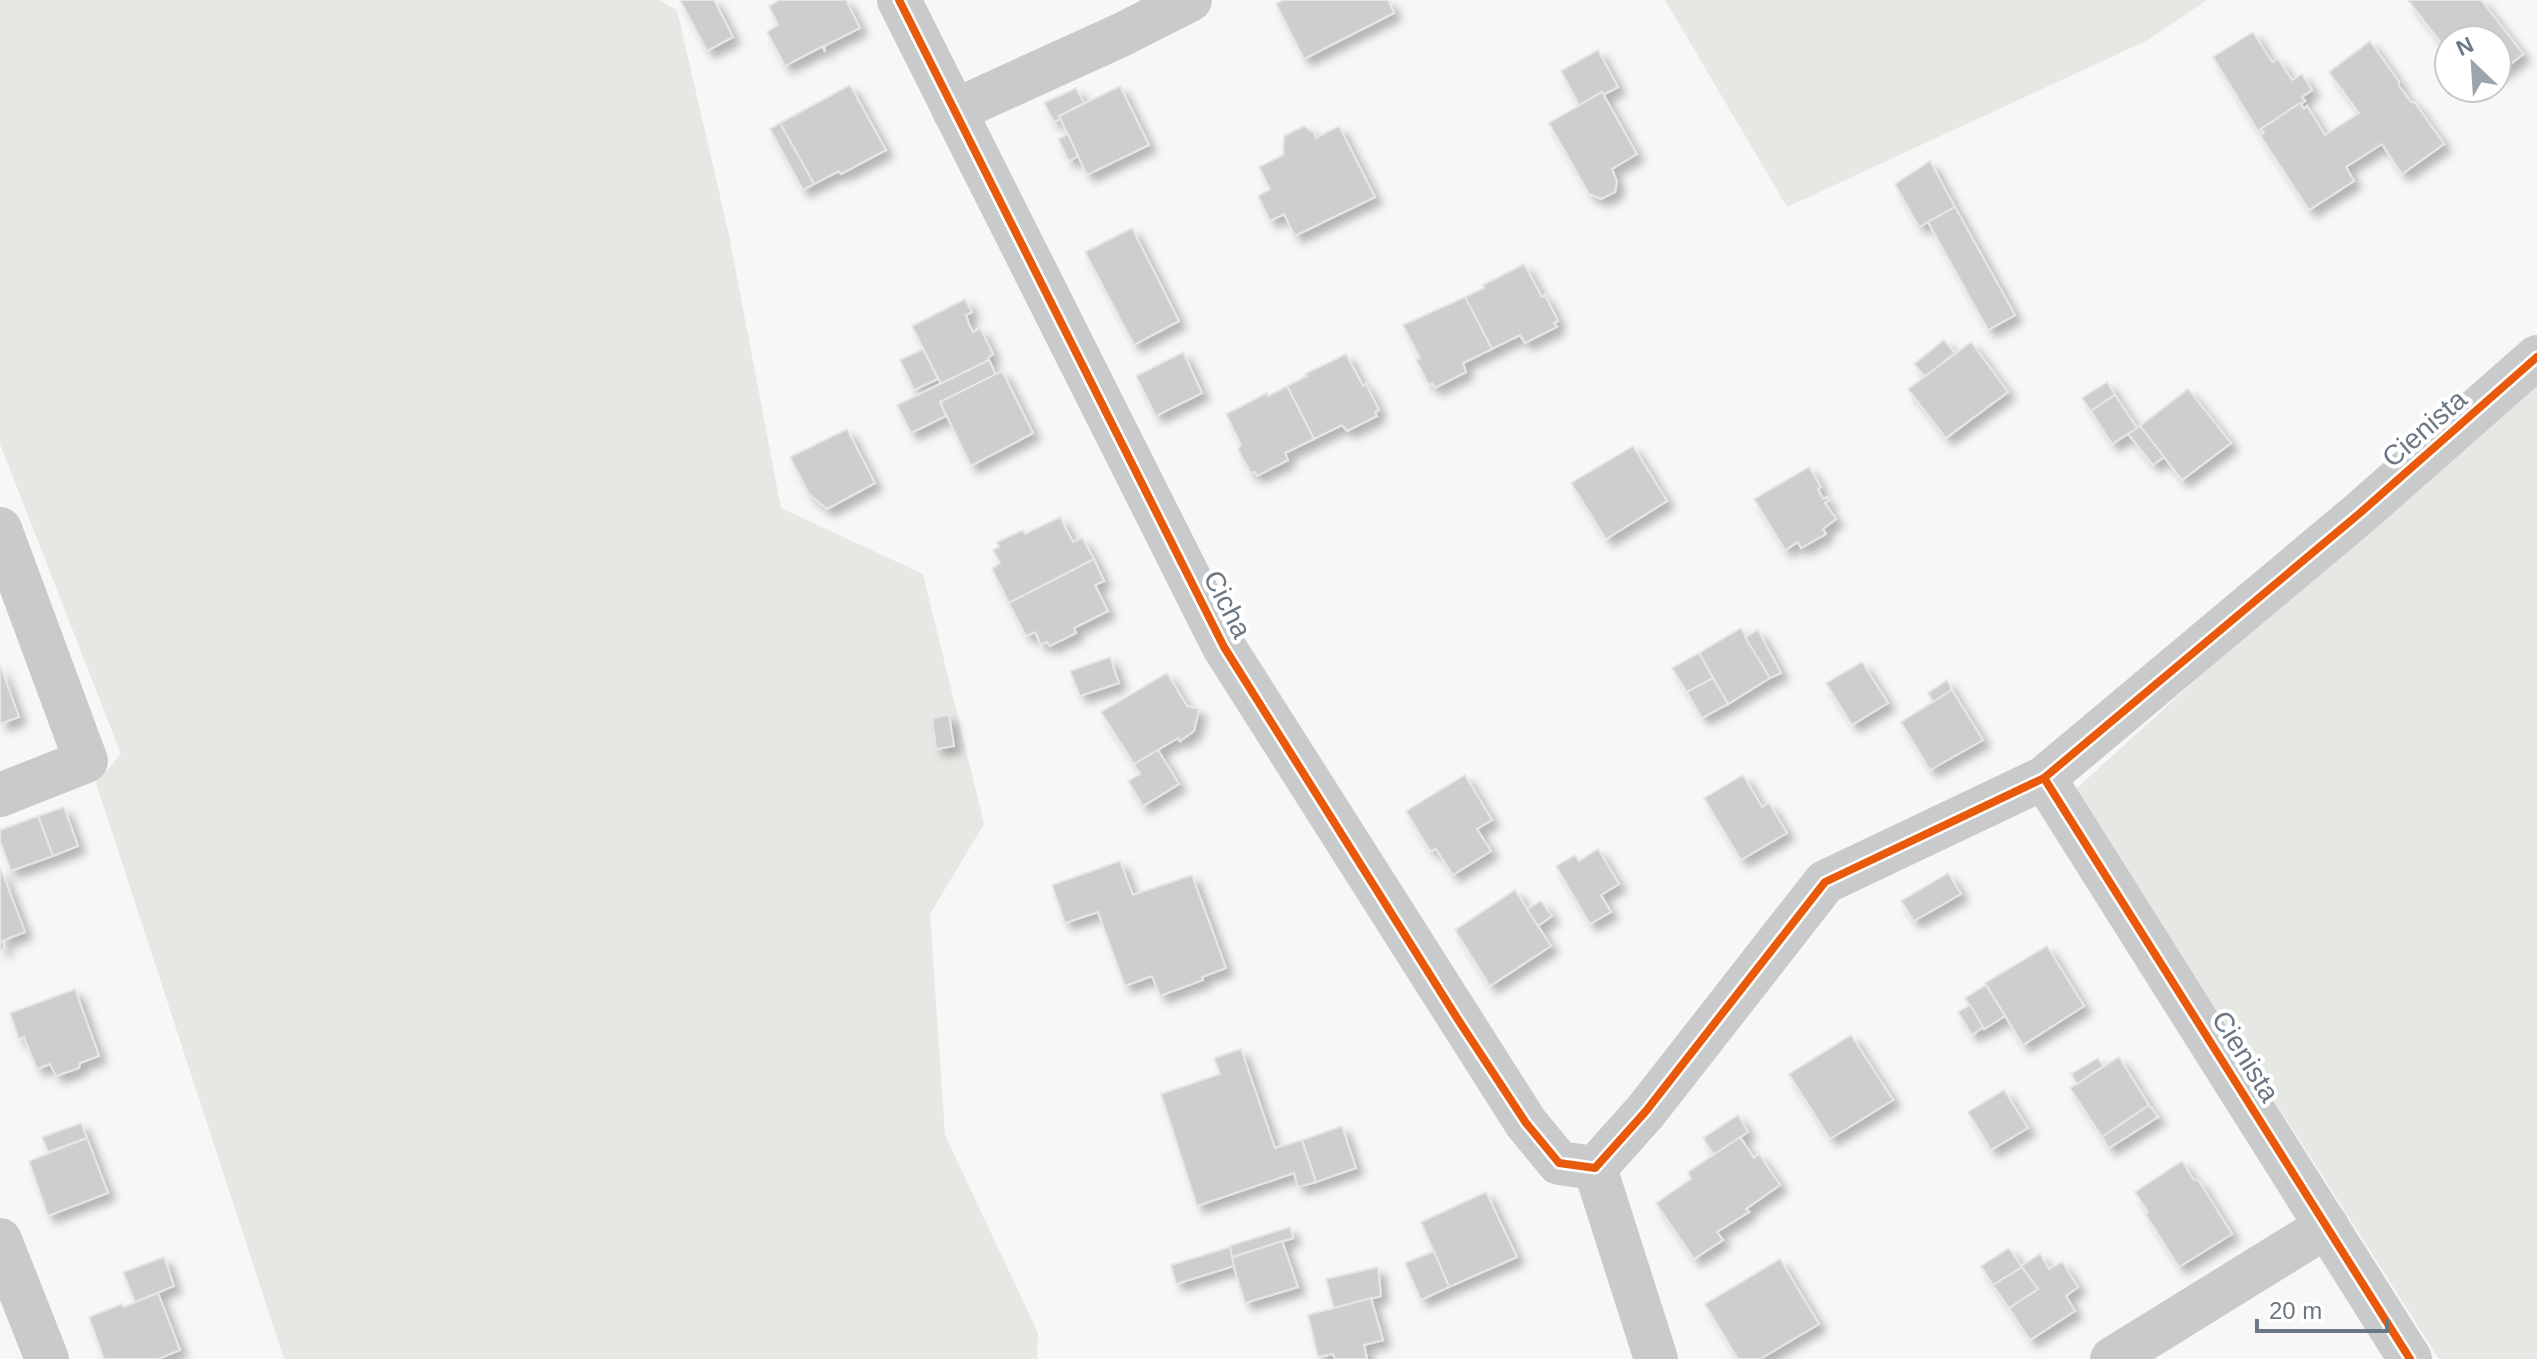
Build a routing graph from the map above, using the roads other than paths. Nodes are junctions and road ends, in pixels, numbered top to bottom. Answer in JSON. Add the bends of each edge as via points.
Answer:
{"nodes":[{"id":1,"x":899,"y":0,"type":"edge"},
{"id":2,"x":1190,"y":0,"type":"edge"},
{"id":3,"x":954,"y":111,"type":"junction"},
{"id":4,"x":2537,"y":357,"type":"edge"},
{"id":5,"x":0,"y":529,"type":"edge"},
{"id":6,"x":2044,"y":778,"type":"junction"},
{"id":7,"x":0,"y":795,"type":"edge"},
{"id":8,"x":1595,"y":1168,"type":"junction"},
{"id":9,"x":2327,"y":1226,"type":"junction"},
{"id":10,"x":0,"y":1240,"type":"edge"},
{"id":11,"x":47,"y":1359,"type":"edge"},
{"id":12,"x":1656,"y":1359,"type":"edge"},
{"id":13,"x":2112,"y":1359,"type":"edge"},
{"id":14,"x":2410,"y":1359,"type":"edge"}],
"edges":[{"from":1,"to":3,"type":"street","name":"Cicha"},
{"from":2,"to":3,"type":"street"},
{"from":3,"to":8,"type":"street","name":"Cicha","via":[[1224,647],[1526,1123],[1559,1163]]},
{"from":4,"to":6,"type":"street","name":"Cienista","via":[[2349,523]]},
{"from":5,"to":7,"type":"street","via":[[86,761]]},
{"from":6,"to":8,"type":"street","name":"Cienista","via":[[1825,882],[1646,1111]]},
{"from":6,"to":9,"type":"street","name":"Cienista"},
{"from":8,"to":12,"type":"street"},
{"from":9,"to":13,"type":"street"},
{"from":9,"to":14,"type":"street","name":"Cienista"},
{"from":10,"to":11,"type":"street"}]}
